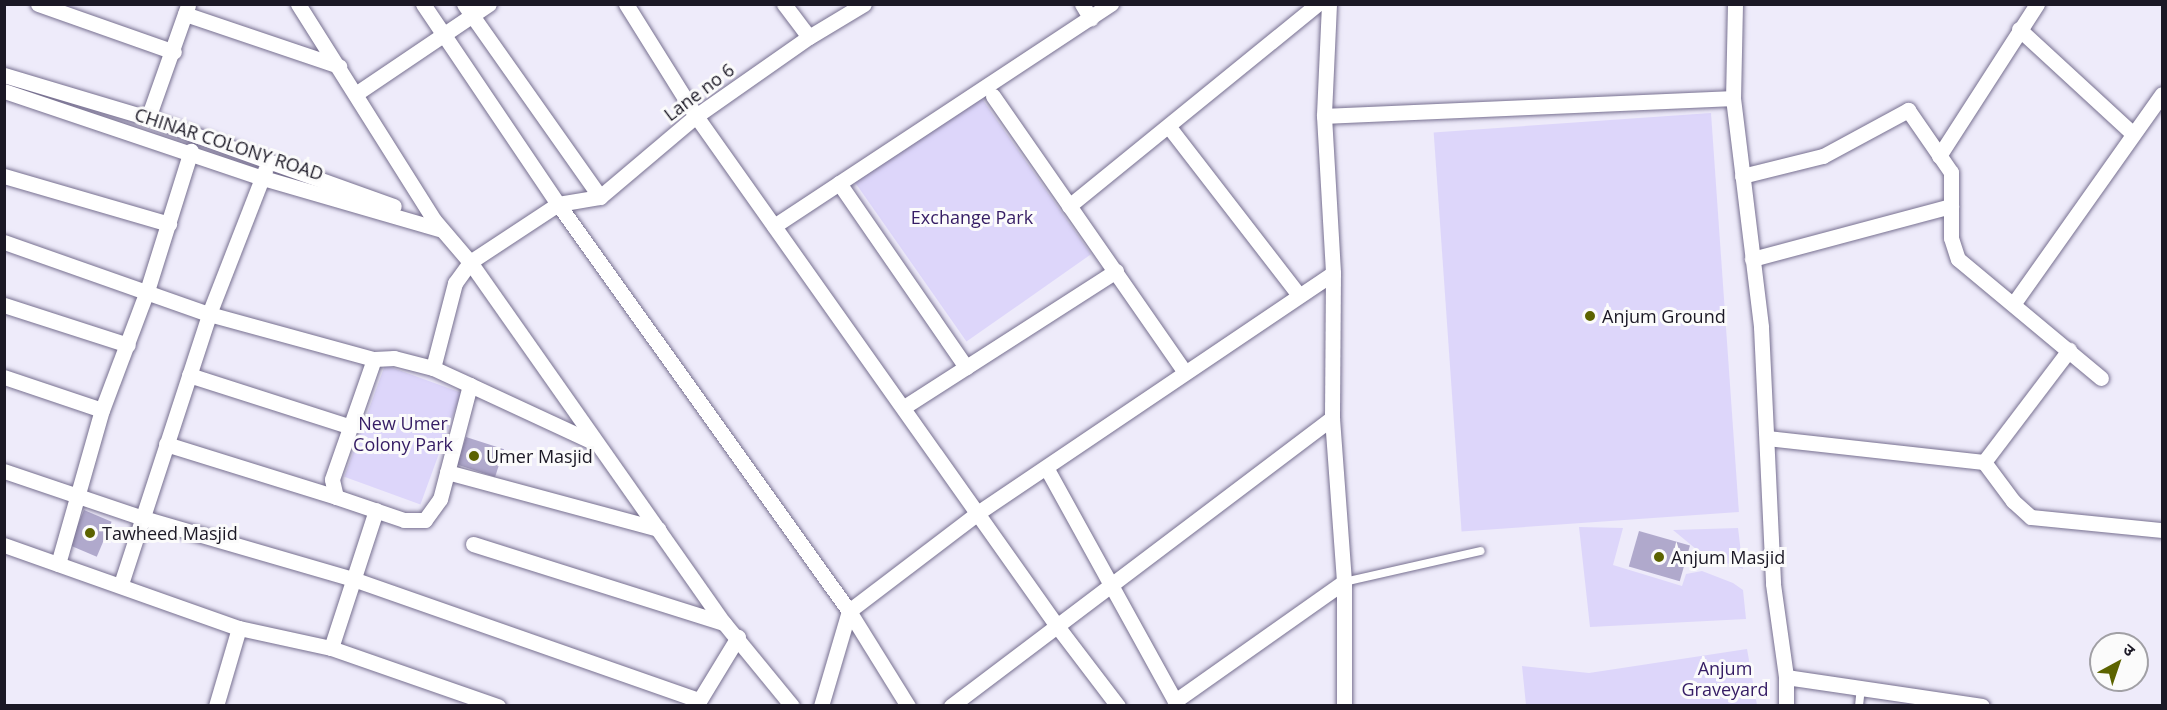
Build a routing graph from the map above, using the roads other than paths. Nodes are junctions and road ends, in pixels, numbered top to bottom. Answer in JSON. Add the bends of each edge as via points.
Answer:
{"nodes":[{"id":1,"x":38,"y":4,"type":"edge"},
{"id":2,"x":298,"y":4,"type":"edge"},
{"id":3,"x":423,"y":4,"type":"edge"},
{"id":4,"x":489,"y":4,"type":"edge"},
{"id":5,"x":626,"y":4,"type":"edge"},
{"id":6,"x":784,"y":4,"type":"edge"},
{"id":7,"x":864,"y":4,"type":"edge"},
{"id":8,"x":1082,"y":4,"type":"edge"},
{"id":9,"x":1111,"y":4,"type":"edge"},
{"id":10,"x":1318,"y":4,"type":"edge"},
{"id":11,"x":1329,"y":4,"type":"edge"},
{"id":12,"x":2037,"y":4,"type":"edge"},
{"id":13,"x":1736,"y":5,"type":"edge"},
{"id":14,"x":187,"y":9,"type":"edge"},
{"id":15,"x":468,"y":10,"type":"edge"},
{"id":16,"x":1091,"y":20,"type":"junction"},
{"id":17,"x":2019,"y":29,"type":"junction"},
{"id":18,"x":444,"y":36,"type":"junction"},
{"id":19,"x":809,"y":37,"type":"junction"},
{"id":20,"x":174,"y":52,"type":"junction"},
{"id":21,"x":339,"y":66,"type":"junction"},
{"id":22,"x":4,"y":75,"type":"edge"},
{"id":23,"x":4,"y":91,"type":"edge"},
{"id":24,"x":357,"y":93,"type":"junction"},
{"id":25,"x":2163,"y":94,"type":"edge"},
{"id":26,"x":993,"y":96,"type":"dead end"},
{"id":27,"x":1733,"y":98,"type":"junction"},
{"id":28,"x":696,"y":116,"type":"junction"},
{"id":29,"x":1324,"y":116,"type":"junction"},
{"id":30,"x":148,"y":118,"type":"junction"},
{"id":31,"x":1169,"y":127,"type":"junction"},
{"id":32,"x":2133,"y":134,"type":"junction"},
{"id":33,"x":191,"y":151,"type":"junction"},
{"id":34,"x":1939,"y":156,"type":"junction"},
{"id":35,"x":268,"y":162,"type":"junction"},
{"id":36,"x":4,"y":176,"type":"edge"},
{"id":37,"x":1742,"y":176,"type":"junction"},
{"id":38,"x":262,"y":178,"type":"junction"},
{"id":39,"x":839,"y":183,"type":"junction"},
{"id":40,"x":600,"y":197,"type":"junction"},
{"id":41,"x":558,"y":204,"type":"junction"},
{"id":42,"x":1069,"y":206,"type":"junction"},
{"id":43,"x":1950,"y":206,"type":"junction"},
{"id":44,"x":169,"y":224,"type":"junction"},
{"id":45,"x":438,"y":225,"type":"junction"},
{"id":46,"x":774,"y":226,"type":"junction"},
{"id":47,"x":4,"y":242,"type":"edge"},
{"id":48,"x":1752,"y":259,"type":"junction"},
{"id":49,"x":470,"y":261,"type":"junction"},
{"id":50,"x":1116,"y":271,"type":"junction"},
{"id":51,"x":1333,"y":273,"type":"junction"},
{"id":52,"x":147,"y":291,"type":"junction"},
{"id":53,"x":1299,"y":295,"type":"junction"},
{"id":54,"x":2014,"y":303,"type":"junction"},
{"id":55,"x":4,"y":305,"type":"edge"},
{"id":56,"x":209,"y":314,"type":"junction"},
{"id":57,"x":128,"y":345,"type":"junction"},
{"id":58,"x":2069,"y":350,"type":"junction"},
{"id":59,"x":374,"y":359,"type":"junction"},
{"id":60,"x":966,"y":367,"type":"junction"},
{"id":61,"x":433,"y":368,"type":"junction"},
{"id":62,"x":1185,"y":372,"type":"junction"},
{"id":63,"x":189,"y":375,"type":"junction"},
{"id":64,"x":4,"y":377,"type":"edge"},
{"id":65,"x":2101,"y":378,"type":"dead end"},
{"id":66,"x":470,"y":385,"type":"junction"},
{"id":67,"x":904,"y":407,"type":"junction"},
{"id":68,"x":102,"y":410,"type":"junction"},
{"id":69,"x":1332,"y":418,"type":"junction"},
{"id":70,"x":351,"y":427,"type":"junction"},
{"id":71,"x":1767,"y":438,"type":"junction"},
{"id":72,"x":593,"y":442,"type":"junction"},
{"id":73,"x":166,"y":444,"type":"junction"},
{"id":74,"x":1984,"y":462,"type":"junction"},
{"id":75,"x":1047,"y":469,"type":"junction"},
{"id":76,"x":4,"y":471,"type":"edge"},
{"id":77,"x":447,"y":472,"type":"junction"},
{"id":78,"x":76,"y":495,"type":"junction"},
{"id":79,"x":336,"y":496,"type":"junction"},
{"id":80,"x":376,"y":510,"type":"junction"},
{"id":81,"x":979,"y":512,"type":"junction"},
{"id":82,"x":143,"y":518,"type":"junction"},
{"id":83,"x":658,"y":529,"type":"junction"},
{"id":84,"x":2163,"y":530,"type":"edge"},
{"id":85,"x":473,"y":544,"type":"dead end"},
{"id":86,"x":4,"y":545,"type":"edge"},
{"id":87,"x":1481,"y":551,"type":"dead end"},
{"id":88,"x":58,"y":564,"type":"junction"},
{"id":89,"x":353,"y":579,"type":"junction"},
{"id":90,"x":1111,"y":582,"type":"junction"},
{"id":91,"x":1344,"y":582,"type":"junction"},
{"id":92,"x":121,"y":584,"type":"junction"},
{"id":93,"x":849,"y":611,"type":"junction"},
{"id":94,"x":724,"y":623,"type":"junction"},
{"id":95,"x":1057,"y":626,"type":"junction"},
{"id":96,"x":239,"y":628,"type":"junction"},
{"id":97,"x":738,"y":637,"type":"junction"},
{"id":98,"x":331,"y":648,"type":"junction"},
{"id":99,"x":1786,"y":677,"type":"junction"},
{"id":100,"x":1861,"y":686,"type":"junction"},
{"id":101,"x":698,"y":703,"type":"edge"},
{"id":102,"x":1177,"y":703,"type":"edge"},
{"id":103,"x":490,"y":704,"type":"edge"},
{"id":104,"x":216,"y":705,"type":"edge"},
{"id":105,"x":792,"y":705,"type":"edge"},
{"id":106,"x":821,"y":705,"type":"edge"},
{"id":107,"x":908,"y":705,"type":"edge"},
{"id":108,"x":951,"y":705,"type":"edge"},
{"id":109,"x":1118,"y":705,"type":"edge"},
{"id":110,"x":1344,"y":705,"type":"edge"},
{"id":111,"x":1786,"y":705,"type":"edge"},
{"id":112,"x":1860,"y":705,"type":"edge"},
{"id":113,"x":1982,"y":705,"type":"edge"}],
"edges":[{"from":1,"to":20,"type":"street"},
{"from":2,"to":21,"type":"street"},
{"from":3,"to":18,"type":"street"},
{"from":4,"to":15,"type":"street"},
{"from":5,"to":28,"type":"street"},
{"from":6,"to":19,"type":"street"},
{"from":7,"to":19,"type":"street","name":"Lane no 6"},
{"from":8,"to":16,"type":"street"},
{"from":9,"to":16,"type":"street"},
{"from":10,"to":31,"type":"street"},
{"from":11,"to":29,"type":"street"},
{"from":12,"to":17,"type":"street"},
{"from":13,"to":27,"type":"street"},
{"from":14,"to":20,"type":"street"},
{"from":14,"to":21,"type":"street"},
{"from":15,"to":18,"type":"street"},
{"from":15,"to":40,"type":"street"},
{"from":16,"to":39,"type":"street"},
{"from":17,"to":32,"type":"street"},
{"from":17,"to":34,"type":"street"},
{"from":18,"to":24,"type":"street"},
{"from":18,"to":41,"type":"street"},
{"from":19,"to":28,"type":"street","name":"Lane no 6"},
{"from":20,"to":30,"type":"street"},
{"from":21,"to":24,"type":"street"},
{"from":22,"to":30,"type":"street","name":"CHINAR COLONY ROAD"},
{"from":23,"to":33,"type":"street","name":"CHINAR COLONY ROAD"},
{"from":24,"to":45,"type":"street"},
{"from":25,"to":32,"type":"street"},
{"from":26,"to":42,"type":"street"},
{"from":27,"to":29,"type":"street"},
{"from":27,"to":37,"type":"street"},
{"from":28,"to":40,"type":"street","name":"Lane no 6"},
{"from":28,"to":46,"type":"street"},
{"from":29,"to":51,"type":"street"},
{"from":30,"to":35,"type":"street","name":"CHINAR COLONY ROAD"},
{"from":31,"to":42,"type":"street"},
{"from":31,"to":53,"type":"street"},
{"from":32,"to":54,"type":"street"},
{"from":33,"to":38,"type":"street","name":"CHINAR COLONY ROAD"},
{"from":33,"to":44,"type":"street"},
{"from":34,"to":37,"type":"street","via":[[1906,109],[1823,156]]},
{"from":34,"to":43,"type":"street","via":[[1951,172]]},
{"from":35,"to":38,"type":"street"},
{"from":35,"to":45,"type":"street","name":"CHINAR COLONY ROAD"},
{"from":36,"to":44,"type":"street"},
{"from":37,"to":48,"type":"street"},
{"from":38,"to":45,"type":"street","name":"CHINAR COLONY ROAD"},
{"from":38,"to":56,"type":"street"},
{"from":39,"to":46,"type":"street"},
{"from":39,"to":60,"type":"street"},
{"from":40,"to":41,"type":"street"},
{"from":41,"to":49,"type":"street"},
{"from":41,"to":93,"type":"street"},
{"from":42,"to":50,"type":"street"},
{"from":43,"to":48,"type":"street"},
{"from":43,"to":54,"type":"street","via":[[1951,238],[1958,259]]},
{"from":44,"to":52,"type":"street"},
{"from":45,"to":49,"type":"street"},
{"from":46,"to":67,"type":"street"},
{"from":47,"to":52,"type":"street"},
{"from":48,"to":71,"type":"street"},
{"from":49,"to":61,"type":"street","via":[[455,283]]},
{"from":49,"to":72,"type":"street"},
{"from":50,"to":60,"type":"street"},
{"from":50,"to":62,"type":"street"},
{"from":51,"to":53,"type":"street"},
{"from":51,"to":69,"type":"street"},
{"from":52,"to":56,"type":"street"},
{"from":52,"to":57,"type":"street"},
{"from":53,"to":62,"type":"street"},
{"from":54,"to":58,"type":"street"},
{"from":55,"to":57,"type":"street"},
{"from":56,"to":59,"type":"street"},
{"from":56,"to":63,"type":"street"},
{"from":57,"to":68,"type":"street"},
{"from":58,"to":65,"type":"street"},
{"from":58,"to":74,"type":"street"},
{"from":59,"to":61,"type":"street","via":[[394,358]]},
{"from":59,"to":70,"type":"street"},
{"from":60,"to":67,"type":"street"},
{"from":61,"to":66,"type":"street"},
{"from":62,"to":75,"type":"street"},
{"from":63,"to":70,"type":"street"},
{"from":63,"to":73,"type":"street"},
{"from":64,"to":68,"type":"street"},
{"from":66,"to":72,"type":"street"},
{"from":66,"to":77,"type":"street"},
{"from":67,"to":81,"type":"street"},
{"from":68,"to":78,"type":"street"},
{"from":69,"to":90,"type":"street"},
{"from":69,"to":91,"type":"street"},
{"from":70,"to":79,"type":"street","via":[[332,479]]},
{"from":71,"to":74,"type":"street"},
{"from":71,"to":99,"type":"street","via":[[1773,584]]},
{"from":72,"to":83,"type":"street"},
{"from":73,"to":79,"type":"street"},
{"from":73,"to":82,"type":"street"},
{"from":74,"to":84,"type":"street","via":[[2013,501],[2031,517]]},
{"from":75,"to":81,"type":"street"},
{"from":75,"to":90,"type":"street"},
{"from":76,"to":78,"type":"street"},
{"from":77,"to":80,"type":"street","via":[[440,499],[425,520],[404,520]]},
{"from":77,"to":83,"type":"street"},
{"from":78,"to":82,"type":"street"},
{"from":78,"to":88,"type":"street"},
{"from":79,"to":80,"type":"street"},
{"from":80,"to":89,"type":"street"},
{"from":81,"to":93,"type":"street"},
{"from":81,"to":95,"type":"street"},
{"from":82,"to":89,"type":"street"},
{"from":82,"to":92,"type":"street"},
{"from":83,"to":94,"type":"street"},
{"from":85,"to":94,"type":"street"},
{"from":86,"to":88,"type":"street"},
{"from":87,"to":91,"type":"lane"},
{"from":88,"to":92,"type":"street"},
{"from":89,"to":98,"type":"street"},
{"from":89,"to":101,"type":"street"},
{"from":90,"to":95,"type":"street"},
{"from":90,"to":102,"type":"street"},
{"from":91,"to":102,"type":"street"},
{"from":91,"to":110,"type":"street"},
{"from":92,"to":96,"type":"street"},
{"from":93,"to":106,"type":"street"},
{"from":93,"to":107,"type":"street"},
{"from":94,"to":97,"type":"street"},
{"from":95,"to":108,"type":"street"},
{"from":95,"to":109,"type":"street"},
{"from":96,"to":98,"type":"street"},
{"from":96,"to":104,"type":"street"},
{"from":97,"to":101,"type":"street"},
{"from":97,"to":105,"type":"street"},
{"from":98,"to":103,"type":"street"},
{"from":99,"to":100,"type":"street"},
{"from":99,"to":111,"type":"street"},
{"from":100,"to":112,"type":"lane"},
{"from":100,"to":113,"type":"street"}]}
